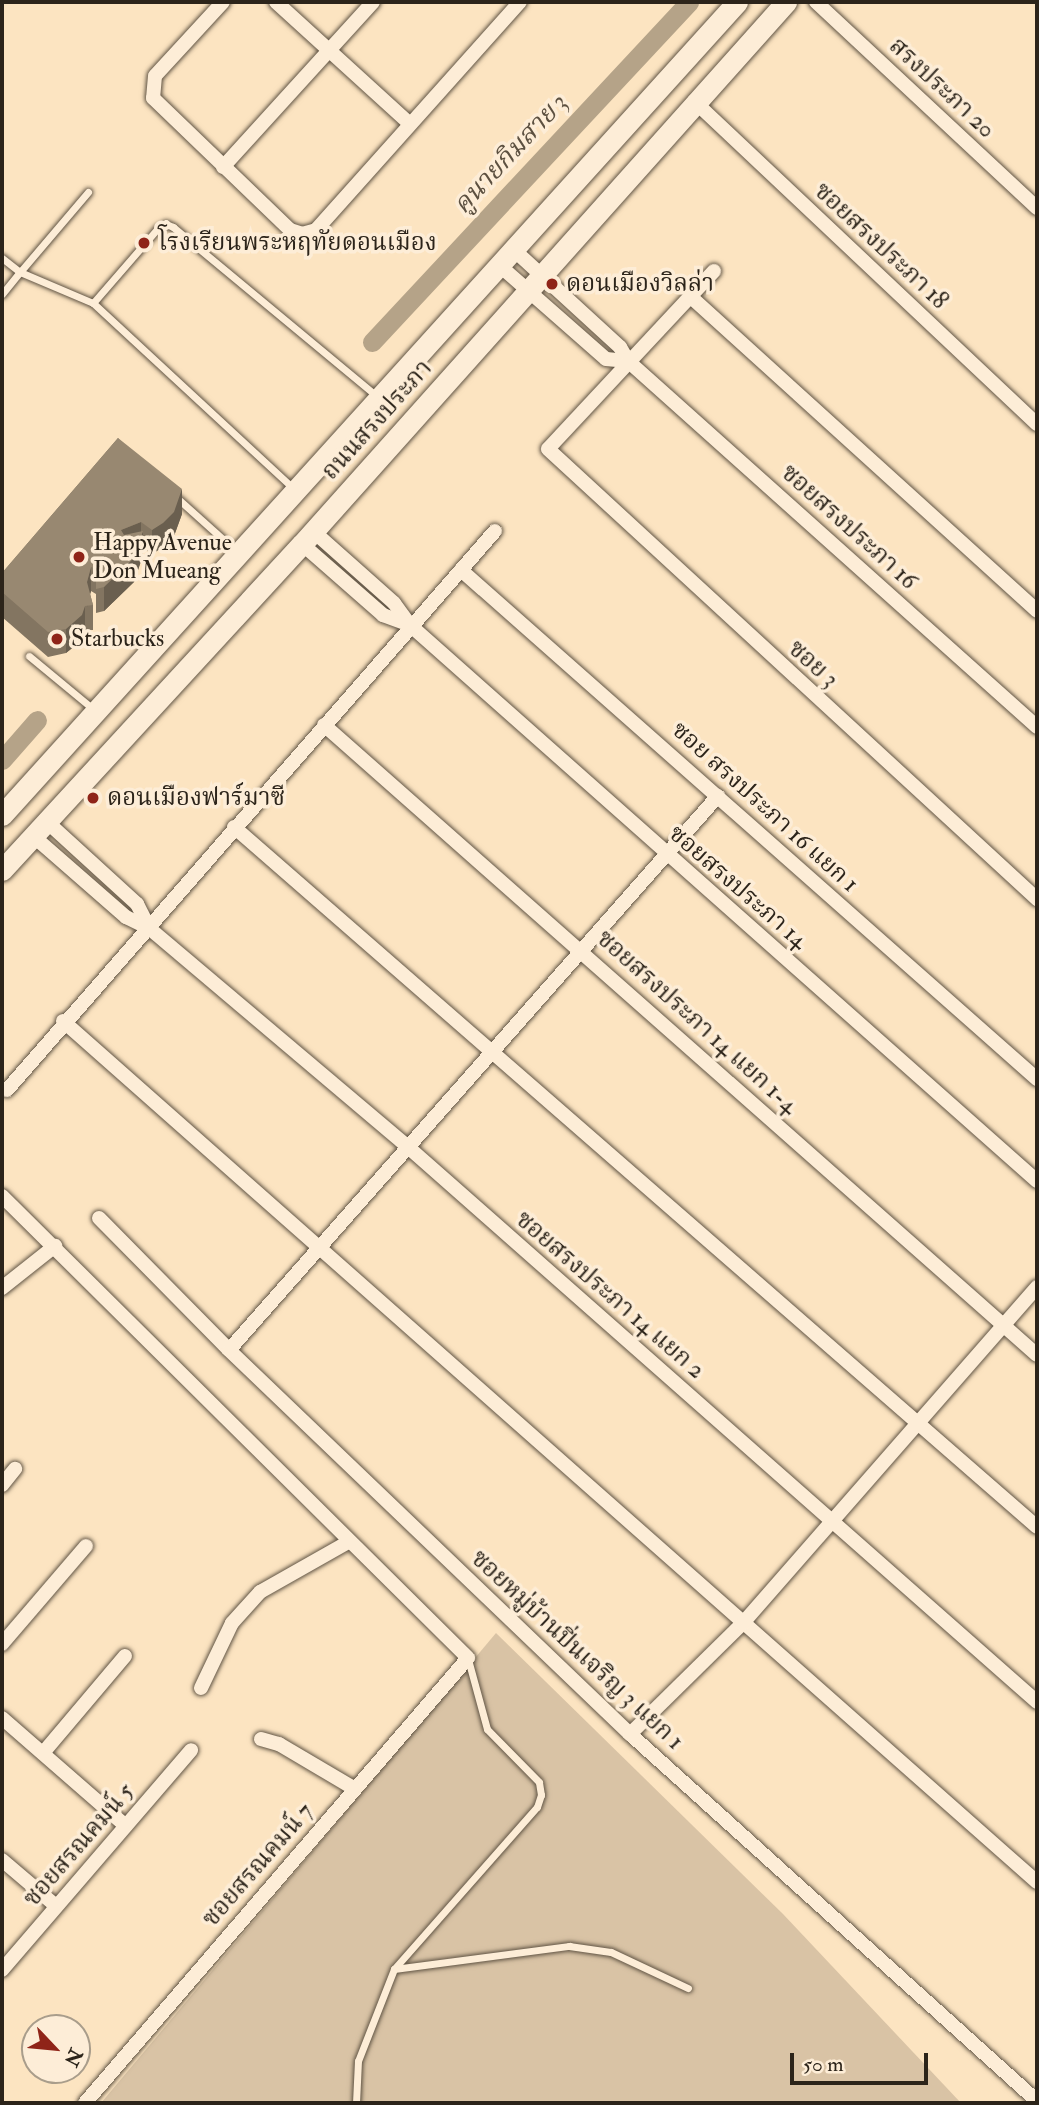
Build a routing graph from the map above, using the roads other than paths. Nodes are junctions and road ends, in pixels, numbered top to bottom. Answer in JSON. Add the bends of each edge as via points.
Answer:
{"nodes":[{"id":1,"x":223,"y":2,"type":"edge"},
{"id":2,"x":276,"y":2,"type":"edge"},
{"id":3,"x":373,"y":2,"type":"edge"},
{"id":4,"x":520,"y":2,"type":"edge"},
{"id":5,"x":737,"y":2,"type":"edge"},
{"id":6,"x":786,"y":2,"type":"edge"},
{"id":7,"x":816,"y":2,"type":"edge"},
{"id":8,"x":330,"y":49,"type":"junction"},
{"id":9,"x":694,"y":101,"type":"junction"},
{"id":10,"x":410,"y":124,"type":"junction"},
{"id":11,"x":223,"y":167,"type":"junction"},
{"id":12,"x":89,"y":192,"type":"dead end"},
{"id":13,"x":1037,"y":208,"type":"edge"},
{"id":14,"x":2,"y":258,"type":"edge"},
{"id":15,"x":507,"y":258,"type":"junction"},
{"id":16,"x":714,"y":271,"type":"dead end"},
{"id":17,"x":20,"y":272,"type":"junction"},
{"id":18,"x":543,"y":274,"type":"junction"},
{"id":19,"x":529,"y":291,"type":"junction"},
{"id":20,"x":2,"y":294,"type":"edge"},
{"id":21,"x":691,"y":298,"type":"junction"},
{"id":22,"x":93,"y":303,"type":"junction"},
{"id":23,"x":628,"y":361,"type":"junction"},
{"id":24,"x":378,"y":397,"type":"junction"},
{"id":25,"x":1037,"y":424,"type":"edge"},
{"id":26,"x":169,"y":491,"type":"edge"},
{"id":27,"x":296,"y":491,"type":"junction"},
{"id":28,"x":495,"y":531,"type":"dead end"},
{"id":29,"x":307,"y":537,"type":"junction"},
{"id":30,"x":239,"y":554,"type":"junction"},
{"id":31,"x":461,"y":570,"type":"junction"},
{"id":32,"x":1037,"y":611,"type":"edge"},
{"id":33,"x":410,"y":625,"type":"junction"},
{"id":34,"x":29,"y":656,"type":"dead end"},
{"id":35,"x":96,"y":711,"type":"junction"},
{"id":36,"x":324,"y":725,"type":"junction"},
{"id":37,"x":1037,"y":727,"type":"edge"},
{"id":38,"x":718,"y":796,"type":"junction"},
{"id":39,"x":2,"y":815,"type":"edge"},
{"id":40,"x":38,"y":827,"type":"junction"},
{"id":41,"x":234,"y":827,"type":"junction"},
{"id":42,"x":665,"y":853,"type":"junction"},
{"id":43,"x":2,"y":870,"type":"edge"},
{"id":44,"x":1037,"y":899,"type":"edge"},
{"id":45,"x":149,"y":928,"type":"junction"},
{"id":46,"x":583,"y":950,"type":"junction"},
{"id":47,"x":63,"y":1021,"type":"junction"},
{"id":48,"x":492,"y":1052,"type":"junction"},
{"id":49,"x":1037,"y":1079,"type":"edge"},
{"id":50,"x":7,"y":1090,"type":"dead end"},
{"id":51,"x":408,"y":1147,"type":"junction"},
{"id":52,"x":1037,"y":1181,"type":"edge"},
{"id":53,"x":2,"y":1196,"type":"edge"},
{"id":54,"x":99,"y":1218,"type":"dead end"},
{"id":55,"x":55,"y":1246,"type":"junction"},
{"id":56,"x":320,"y":1249,"type":"junction"},
{"id":57,"x":1037,"y":1287,"type":"edge"},
{"id":58,"x":2,"y":1288,"type":"edge"},
{"id":59,"x":1003,"y":1325,"type":"junction"},
{"id":60,"x":229,"y":1350,"type":"junction"},
{"id":61,"x":1037,"y":1355,"type":"edge"},
{"id":62,"x":918,"y":1422,"type":"junction"},
{"id":63,"x":15,"y":1469,"type":"dead end"},
{"id":64,"x":2,"y":1485,"type":"edge"},
{"id":65,"x":832,"y":1520,"type":"junction"},
{"id":66,"x":1037,"y":1527,"type":"edge"},
{"id":67,"x":350,"y":1541,"type":"junction"},
{"id":68,"x":86,"y":1546,"type":"dead end"},
{"id":69,"x":742,"y":1624,"type":"junction"},
{"id":70,"x":2,"y":1644,"type":"edge"},
{"id":71,"x":125,"y":1656,"type":"dead end"},
{"id":72,"x":468,"y":1658,"type":"junction"},
{"id":73,"x":201,"y":1688,"type":"dead end"},
{"id":74,"x":1037,"y":1702,"type":"edge"},
{"id":75,"x":2,"y":1718,"type":"edge"},
{"id":76,"x":630,"y":1734,"type":"junction"},
{"id":77,"x":261,"y":1739,"type":"dead end"},
{"id":78,"x":191,"y":1751,"type":"dead end"},
{"id":79,"x":43,"y":1754,"type":"junction"},
{"id":80,"x":355,"y":1788,"type":"junction"},
{"id":81,"x":126,"y":1825,"type":"junction"},
{"id":82,"x":2,"y":1860,"type":"edge"},
{"id":83,"x":1037,"y":1882,"type":"edge"},
{"id":84,"x":56,"y":1906,"type":"junction"},
{"id":85,"x":2,"y":1969,"type":"edge"},
{"id":86,"x":394,"y":1969,"type":"junction"},
{"id":87,"x":688,"y":1988,"type":"dead end"},
{"id":88,"x":1037,"y":2101,"type":"edge"},
{"id":89,"x":85,"y":2103,"type":"edge"},
{"id":90,"x":356,"y":2103,"type":"edge"}],
"edges":[{"from":1,"to":11,"type":"street","via":[[151,87],[153,97]]},
{"from":2,"to":8,"type":"street"},
{"from":3,"to":8,"type":"street"},
{"from":4,"to":10,"type":"street"},
{"from":5,"to":15,"type":"main road","name":"ถนนสรงประภา"},
{"from":6,"to":9,"type":"main road","name":"ถนนสรงประภา"},
{"from":7,"to":13,"type":"street","name":"สรงประภา 20"},
{"from":8,"to":10,"type":"street"},
{"from":8,"to":11,"type":"street"},
{"from":9,"to":18,"type":"main road","name":"ถนนสรงประภา"},
{"from":9,"to":25,"type":"street","name":"ซอยสรงประภา 18"},
{"from":10,"to":11,"type":"street","via":[[316,230],[302,234],[290,230]]},
{"from":12,"to":17,"type":"lane"},
{"from":14,"to":17,"type":"lane"},
{"from":15,"to":18,"type":"street"},
{"from":15,"to":19,"type":"street"},
{"from":15,"to":24,"type":"main road","name":"ถนนสรงประภา"},
{"from":16,"to":21,"type":"street"},
{"from":17,"to":20,"type":"lane"},
{"from":17,"to":22,"type":"lane"},
{"from":18,"to":19,"type":"main road","name":"ถนนสรงประภา"},
{"from":18,"to":23,"type":"street","via":[[620,347]]},
{"from":19,"to":23,"type":"street","via":[[606,359]]},
{"from":19,"to":29,"type":"main road","name":"ถนนสรงประภา"},
{"from":21,"to":23,"type":"street"},
{"from":21,"to":32,"type":"street"},
{"from":22,"to":24,"type":"lane","via":[[166,223]]},
{"from":22,"to":27,"type":"lane"},
{"from":23,"to":37,"type":"street","name":"ซอยสรงประภา 16"},
{"from":23,"to":44,"type":"street","name":"ซอย 3","via":[[554,439],[548,449],[558,463]]},
{"from":24,"to":27,"type":"main road","name":"ถนนสรงประภา"},
{"from":26,"to":30,"type":"lane"},
{"from":27,"to":30,"type":"main road","name":"ถนนสรงประภา"},
{"from":28,"to":31,"type":"street"},
{"from":29,"to":33,"type":"street","name":"ซอยสรงประภา 14","via":[[394,603]]},
{"from":29,"to":40,"type":"main road","name":"ถนนสรงประภา"},
{"from":30,"to":35,"type":"main road","name":"ถนนสรงประภา"},
{"from":31,"to":33,"type":"street"},
{"from":31,"to":38,"type":"street","name":"ซอย สรงประภา 16 แยก 1"},
{"from":33,"to":36,"type":"street"},
{"from":33,"to":42,"type":"street","name":"ซอยสรงประภา 14"},
{"from":34,"to":35,"type":"lane"},
{"from":35,"to":39,"type":"main road","name":"ถนนสรงประภา"},
{"from":36,"to":41,"type":"street"},
{"from":36,"to":46,"type":"street","name":"ซอยสรงประภา 14 แยก 1-4"},
{"from":38,"to":42,"type":"street"},
{"from":38,"to":49,"type":"street","name":"ซอย สรงประภา 16 แยก 1"},
{"from":40,"to":43,"type":"main road","name":"ถนนสรงประภา"},
{"from":40,"to":45,"type":"street","name":"ซอยสรงประภา 14 แยก 2","via":[[137,904]]},
{"from":41,"to":45,"type":"street"},
{"from":41,"to":48,"type":"street"},
{"from":42,"to":46,"type":"street"},
{"from":42,"to":52,"type":"street","name":"ซอยสรงประภา 14"},
{"from":45,"to":47,"type":"street"},
{"from":45,"to":51,"type":"street","name":"ซอยสรงประภา 14 แยก 2"},
{"from":46,"to":48,"type":"street"},
{"from":46,"to":59,"type":"street","name":"ซอยสรงประภา 14 แยก 1-4"},
{"from":47,"to":50,"type":"street"},
{"from":47,"to":56,"type":"street"},
{"from":48,"to":51,"type":"street"},
{"from":48,"to":62,"type":"street"},
{"from":51,"to":56,"type":"street"},
{"from":51,"to":65,"type":"street","name":"ซอยสรงประภา 14 แยก 2"},
{"from":53,"to":55,"type":"street"},
{"from":54,"to":60,"type":"street","name":"ซอยหมู่บ้านปิ่นเจริญ 3 แยก 1"},
{"from":55,"to":58,"type":"street"},
{"from":55,"to":67,"type":"street"},
{"from":56,"to":60,"type":"street"},
{"from":56,"to":69,"type":"street"},
{"from":57,"to":59,"type":"street"},
{"from":59,"to":61,"type":"street","name":"ซอยสรงประภา 14 แยก 1-4"},
{"from":59,"to":62,"type":"street"},
{"from":60,"to":76,"type":"street","name":"ซอยหมู่บ้านปิ่นเจริญ 3 แยก 1"},
{"from":62,"to":65,"type":"street"},
{"from":62,"to":66,"type":"street"},
{"from":63,"to":64,"type":"street"},
{"from":65,"to":69,"type":"street"},
{"from":65,"to":74,"type":"street","name":"ซอยสรงประภา 14 แยก 2"},
{"from":67,"to":72,"type":"street"},
{"from":67,"to":73,"type":"street","via":[[260,1592],[232,1623]]},
{"from":68,"to":70,"type":"street"},
{"from":69,"to":76,"type":"street"},
{"from":69,"to":83,"type":"street"},
{"from":71,"to":79,"type":"street"},
{"from":72,"to":80,"type":"street","name":"ซอยสรณคมน์ 7"},
{"from":72,"to":86,"type":"lane","via":[[477,1678],[487,1729],[539,1782],[541,1795],[537,1807]]},
{"from":75,"to":79,"type":"street"},
{"from":76,"to":88,"type":"street","name":"ซอยหมู่บ้านปิ่นเจริญ 3 แยก 1"},
{"from":77,"to":80,"type":"street","via":[[279,1744]]},
{"from":78,"to":81,"type":"street","name":"ซอยสรณคมน์ 5"},
{"from":79,"to":81,"type":"street"},
{"from":80,"to":89,"type":"street","name":"ซอยสรณคมน์ 7"},
{"from":81,"to":84,"type":"street","name":"ซอยสรณคมน์ 5"},
{"from":82,"to":84,"type":"street"},
{"from":84,"to":85,"type":"street","name":"ซอยสรณคมน์ 5"},
{"from":86,"to":87,"type":"lane","via":[[569,1946],[611,1952]]},
{"from":86,"to":90,"type":"lane","via":[[358,2061]]}]}
